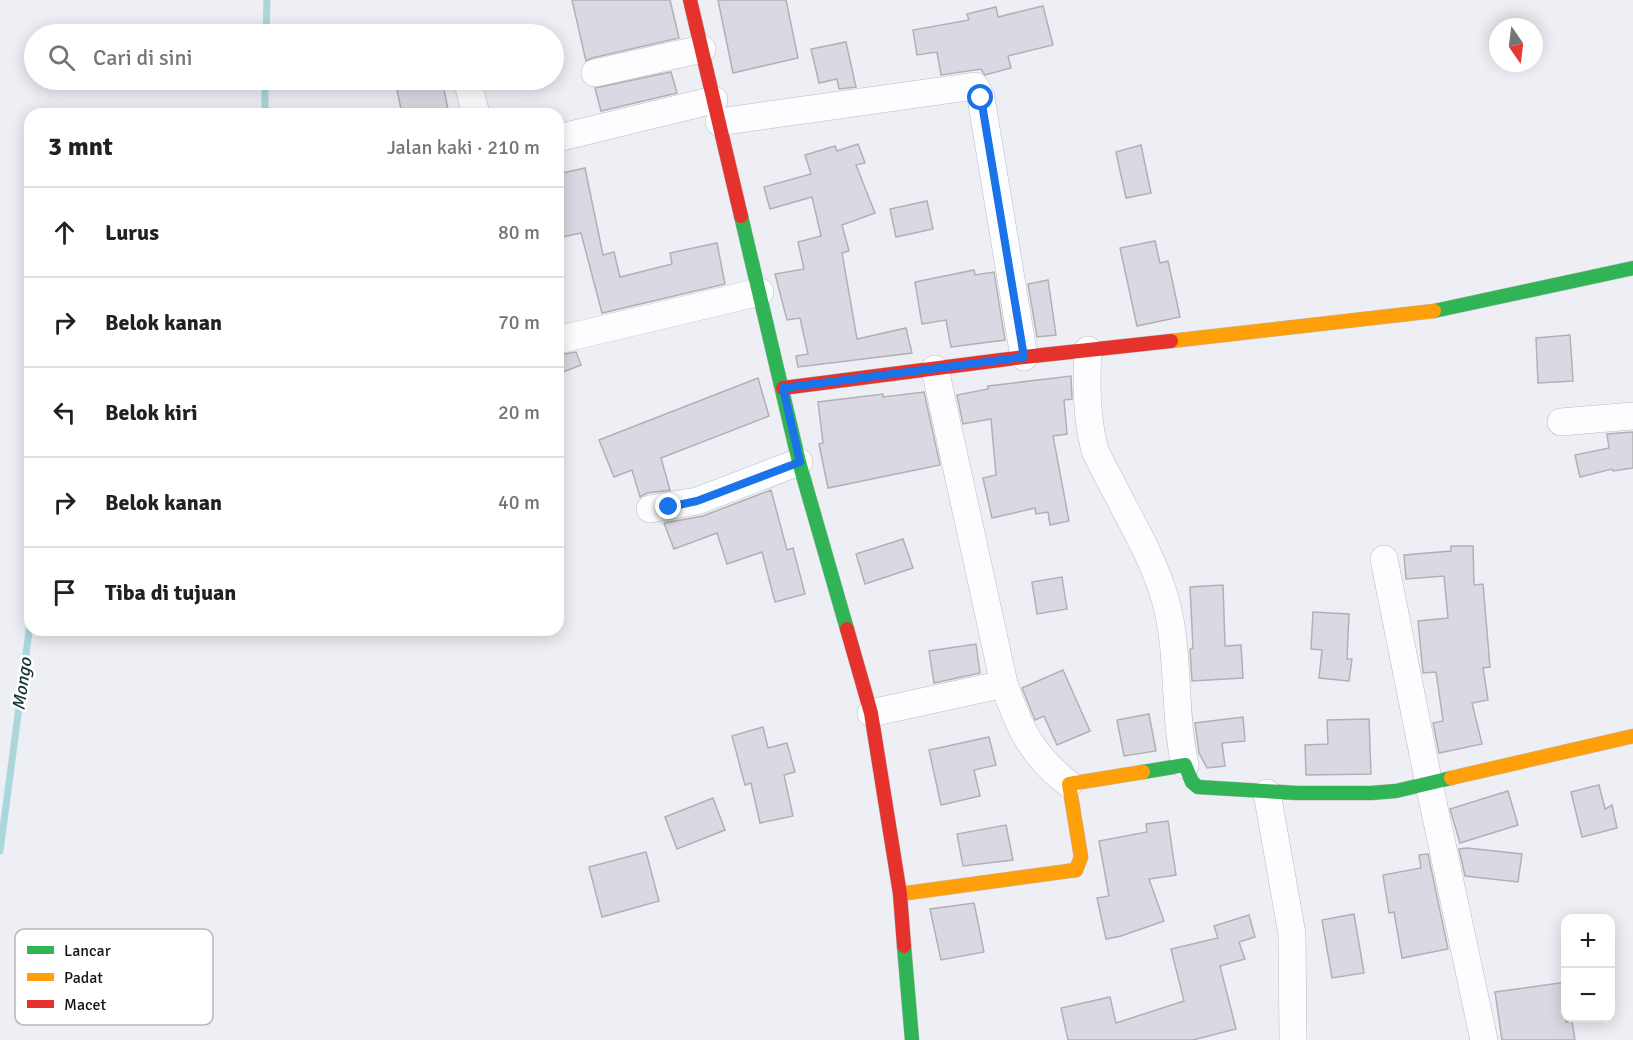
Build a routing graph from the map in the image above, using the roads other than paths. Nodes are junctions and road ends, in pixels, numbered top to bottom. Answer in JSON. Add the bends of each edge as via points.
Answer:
{"nodes":[{"id":1,"x":690,"y":0,"type":"edge"},
{"id":2,"x":702,"y":49,"type":"junction"},
{"id":3,"x":595,"y":73,"type":"dead end"},
{"id":4,"x":470,"y":90,"type":"edge"},
{"id":5,"x":474,"y":108,"type":"edge"},
{"id":6,"x":717,"y":111,"type":"junction"},
{"id":7,"x":564,"y":137,"type":"edge"},
{"id":8,"x":1633,"y":268,"type":"edge"},
{"id":9,"x":760,"y":292,"type":"junction"},
{"id":10,"x":564,"y":339,"type":"edge"},
{"id":11,"x":1088,"y":350,"type":"junction"},
{"id":12,"x":1024,"y":357,"type":"junction"},
{"id":13,"x":935,"y":369,"type":"junction"},
{"id":14,"x":783,"y":388,"type":"junction"},
{"id":15,"x":1633,"y":416,"type":"edge"},
{"id":16,"x":1561,"y":422,"type":"dead end"},
{"id":17,"x":800,"y":462,"type":"junction"},
{"id":18,"x":650,"y":509,"type":"dead end"},
{"id":19,"x":1384,"y":559,"type":"dead end"},
{"id":20,"x":1004,"y":684,"type":"junction"},
{"id":21,"x":871,"y":713,"type":"junction"},
{"id":22,"x":1633,"y":736,"type":"edge"},
{"id":23,"x":1185,"y":765,"type":"junction"},
{"id":24,"x":1069,"y":784,"type":"junction"},
{"id":25,"x":1429,"y":784,"type":"junction"},
{"id":26,"x":1267,"y":793,"type":"junction"},
{"id":27,"x":900,"y":894,"type":"junction"},
{"id":28,"x":912,"y":1040,"type":"edge"},
{"id":29,"x":1293,"y":1040,"type":"edge"},
{"id":30,"x":1484,"y":1040,"type":"edge"}],
"edges":[{"from":1,"to":2,"type":"street"},
{"from":2,"to":3,"type":"street"},
{"from":2,"to":6,"type":"street"},
{"from":4,"to":5,"type":"street"},
{"from":6,"to":7,"type":"street"},
{"from":6,"to":9,"type":"street"},
{"from":6,"to":12,"type":"street","via":[[975,86],[981,98]]},
{"from":8,"to":11,"type":"street","via":[[1425,313]]},
{"from":9,"to":10,"type":"street"},
{"from":9,"to":14,"type":"street"},
{"from":11,"to":12,"type":"street"},
{"from":11,"to":23,"type":"street","via":[[1089,417],[1095,451],[1147,549],[1167,604]]},
{"from":12,"to":13,"type":"street"},
{"from":13,"to":14,"type":"street"},
{"from":13,"to":20,"type":"street"},
{"from":14,"to":17,"type":"street"},
{"from":15,"to":16,"type":"street"},
{"from":17,"to":18,"type":"street","via":[[697,501]]},
{"from":17,"to":21,"type":"street"},
{"from":19,"to":25,"type":"street"},
{"from":20,"to":21,"type":"street"},
{"from":20,"to":24,"type":"street","via":[[1029,743],[1051,770]]},
{"from":21,"to":27,"type":"street"},
{"from":22,"to":25,"type":"street"},
{"from":23,"to":24,"type":"street"},
{"from":23,"to":26,"type":"street","via":[[1198,787]]},
{"from":24,"to":27,"type":"street","via":[[1081,857],[1076,870]]},
{"from":25,"to":26,"type":"street","via":[[1364,794]]},
{"from":25,"to":30,"type":"street"},
{"from":26,"to":29,"type":"street","via":[[1292,934]]},
{"from":27,"to":28,"type":"street"}]}
